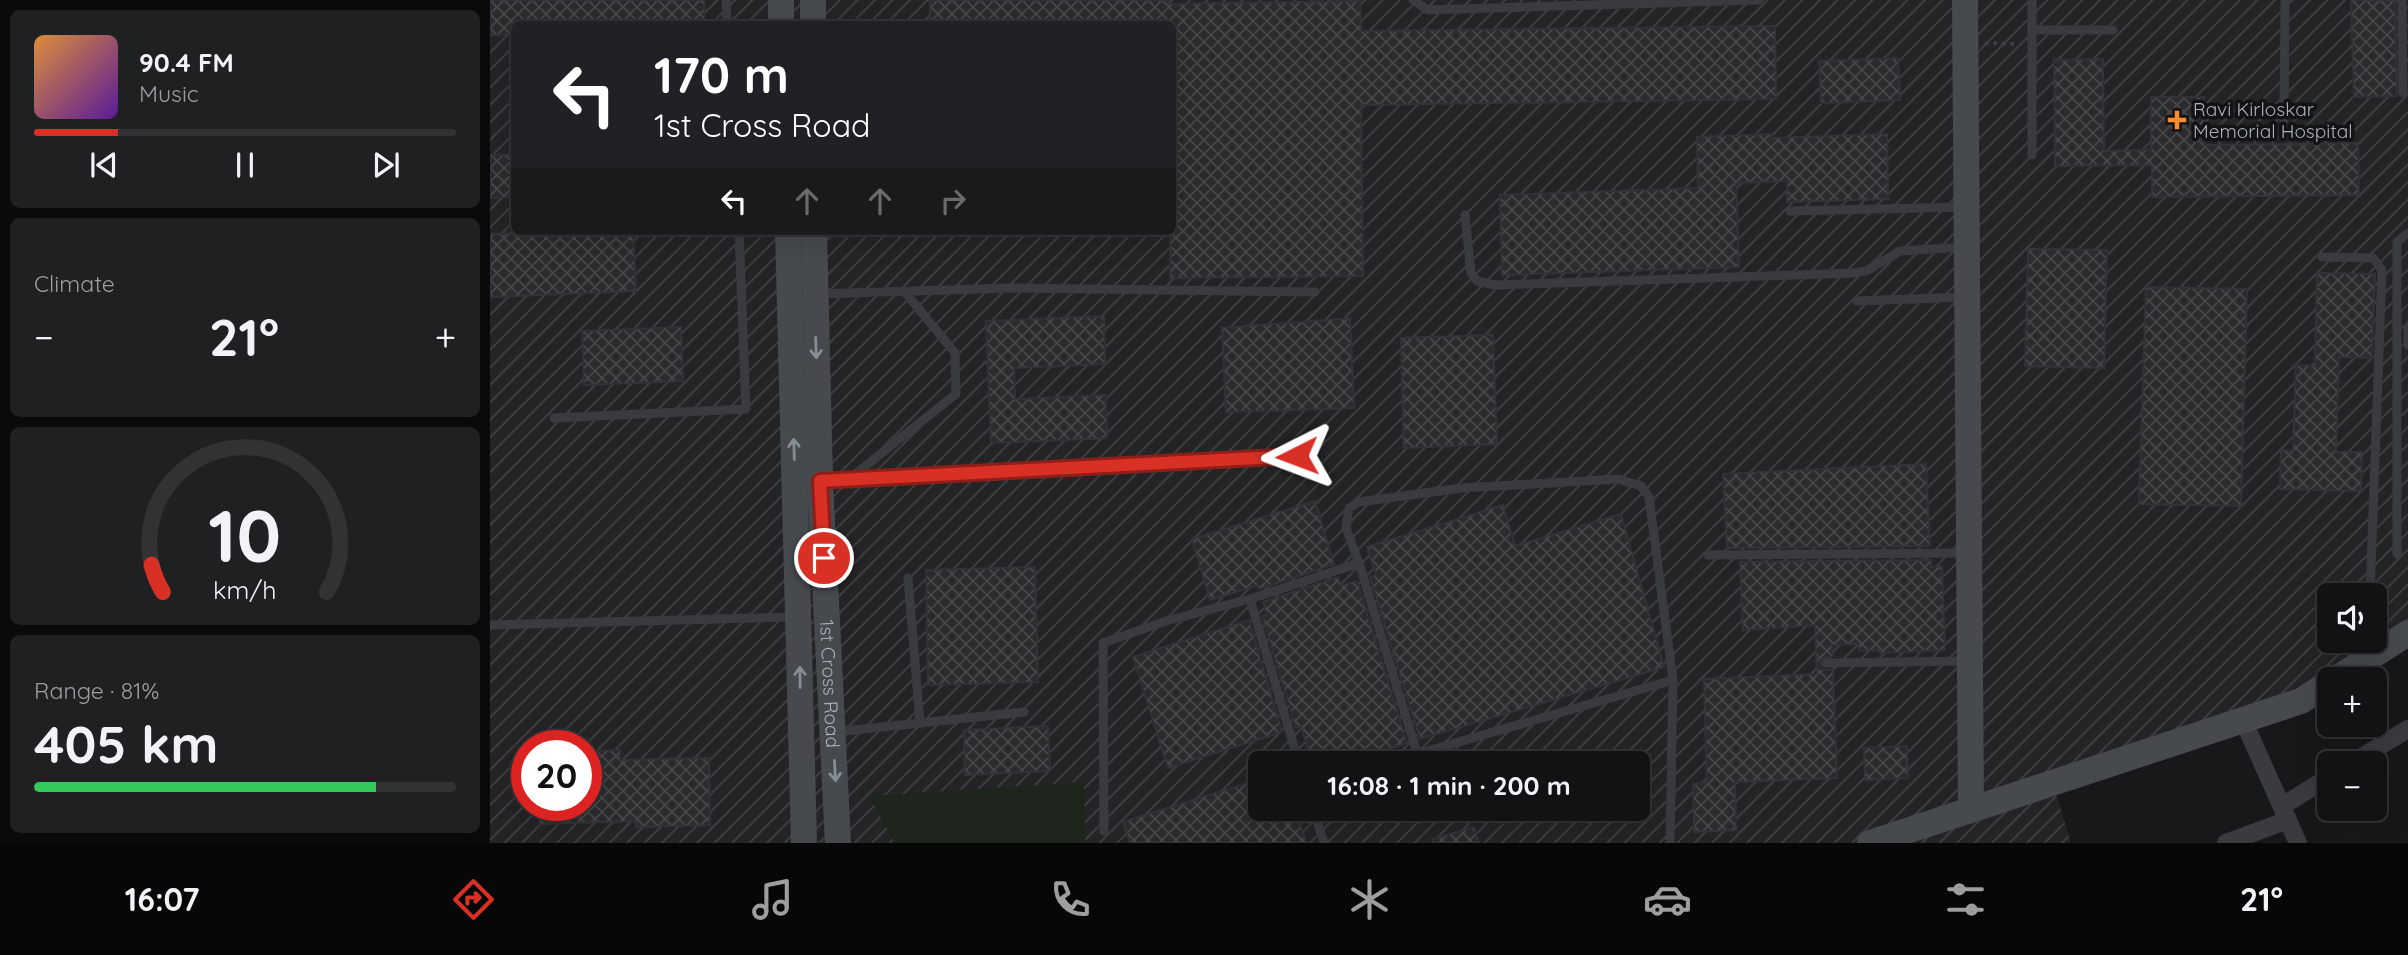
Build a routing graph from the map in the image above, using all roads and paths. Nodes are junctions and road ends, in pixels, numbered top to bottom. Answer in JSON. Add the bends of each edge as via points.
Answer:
{"nodes":[{"id":1,"x":726,"y":0,"type":"edge"},
{"id":2,"x":781,"y":0,"type":"edge"},
{"id":3,"x":813,"y":0,"type":"edge"},
{"id":4,"x":1413,"y":0,"type":"edge"},
{"id":5,"x":1759,"y":0,"type":"edge"},
{"id":6,"x":1965,"y":0,"type":"edge"},
{"id":7,"x":2032,"y":0,"type":"edge"},
{"id":8,"x":2285,"y":0,"type":"edge"},
{"id":9,"x":2402,"y":0,"type":"edge"},
{"id":10,"x":727,"y":21,"type":"edge"},
{"id":11,"x":781,"y":21,"type":"edge"},
{"id":12,"x":813,"y":21,"type":"edge"},
{"id":13,"x":2032,"y":30,"type":"junction"},
{"id":14,"x":2113,"y":30,"type":"dead end"},
{"id":15,"x":1990,"y":44,"type":"dead end"},
{"id":16,"x":2032,"y":44,"type":"junction"},
{"id":17,"x":2403,"y":93,"type":"dead end"},
{"id":18,"x":2284,"y":120,"type":"dead end"},
{"id":19,"x":2032,"y":155,"type":"dead end"},
{"id":20,"x":1967,"y":206,"type":"junction"},
{"id":21,"x":1790,"y":211,"type":"dead end"},
{"id":22,"x":1465,"y":215,"type":"dead end"},
{"id":23,"x":2408,"y":233,"type":"edge"},
{"id":24,"x":739,"y":235,"type":"edge"},
{"id":25,"x":789,"y":235,"type":"edge"},
{"id":26,"x":813,"y":235,"type":"edge"},
{"id":27,"x":1967,"y":247,"type":"junction"},
{"id":28,"x":2322,"y":257,"type":"dead end"},
{"id":29,"x":905,"y":292,"type":"junction"},
{"id":30,"x":1315,"y":292,"type":"dead end"},
{"id":31,"x":802,"y":294,"type":"junction"},
{"id":32,"x":1967,"y":297,"type":"junction"},
{"id":33,"x":1857,"y":301,"type":"dead end"},
{"id":34,"x":2408,"y":327,"type":"edge"},
{"id":35,"x":2408,"y":345,"type":"edge"},
{"id":36,"x":554,"y":418,"type":"dead end"},
{"id":37,"x":1297,"y":456,"type":"dead end"},
{"id":38,"x":849,"y":479,"type":"junction"},
{"id":39,"x":820,"y":481,"type":"junction"},
{"id":40,"x":2408,"y":517,"type":"edge"},
{"id":41,"x":2396,"y":518,"type":"junction"},
{"id":42,"x":1969,"y":553,"type":"junction"},
{"id":43,"x":2397,"y":554,"type":"dead end"},
{"id":44,"x":1707,"y":555,"type":"dead end"},
{"id":45,"x":1359,"y":563,"type":"junction"},
{"id":46,"x":908,"y":578,"type":"dead end"},
{"id":47,"x":2370,"y":583,"type":"edge"},
{"id":48,"x":1250,"y":599,"type":"junction"},
{"id":49,"x":799,"y":617,"type":"junction"},
{"id":50,"x":490,"y":625,"type":"edge"},
{"id":51,"x":2408,"y":633,"type":"edge"},
{"id":52,"x":2387,"y":642,"type":"edge"},
{"id":53,"x":2365,"y":653,"type":"edge"},
{"id":54,"x":1970,"y":661,"type":"junction"},
{"id":55,"x":1826,"y":663,"type":"dead end"},
{"id":56,"x":2349,"y":667,"type":"edge"},
{"id":57,"x":1672,"y":681,"type":"junction"},
{"id":58,"x":2317,"y":691,"type":"edge"},
{"id":59,"x":1024,"y":712,"type":"dead end"},
{"id":60,"x":2243,"y":720,"type":"junction"},
{"id":61,"x":920,"y":723,"type":"junction"},
{"id":62,"x":2408,"y":729,"type":"edge"},
{"id":63,"x":833,"y":733,"type":"junction"},
{"id":64,"x":1295,"y":751,"type":"edge"},
{"id":65,"x":1416,"y":751,"type":"edge"},
{"id":66,"x":1424,"y":751,"type":"edge"},
{"id":67,"x":2372,"y":751,"type":"edge"},
{"id":68,"x":2317,"y":787,"type":"edge"},
{"id":69,"x":1971,"y":809,"type":"junction"},
{"id":70,"x":2285,"y":813,"type":"junction"},
{"id":71,"x":1317,"y":821,"type":"edge"},
{"id":72,"x":1104,"y":831,"type":"dead end"},
{"id":73,"x":804,"y":843,"type":"edge"},
{"id":74,"x":838,"y":843,"type":"edge"},
{"id":75,"x":1324,"y":843,"type":"edge"},
{"id":76,"x":1670,"y":843,"type":"edge"},
{"id":77,"x":1870,"y":843,"type":"edge"},
{"id":78,"x":2227,"y":843,"type":"edge"},
{"id":79,"x":2298,"y":843,"type":"edge"}],
"edges":[{"from":1,"to":10,"type":"lane"},
{"from":2,"to":11,"type":"street"},
{"from":3,"to":12,"type":"street"},
{"from":4,"to":5,"type":"lane","via":[[1428,10]]},
{"from":6,"to":20,"type":"street"},
{"from":7,"to":13,"type":"lane"},
{"from":8,"to":18,"type":"lane"},
{"from":9,"to":17,"type":"lane"},
{"from":13,"to":14,"type":"lane"},
{"from":13,"to":16,"type":"lane"},
{"from":15,"to":16,"type":"path"},
{"from":16,"to":19,"type":"lane"},
{"from":20,"to":21,"type":"lane"},
{"from":20,"to":27,"type":"street"},
{"from":22,"to":27,"type":"lane","via":[[1471,273],[1477,281],[1496,285],[1853,273],[1876,267],[1900,251]]},
{"from":23,"to":41,"type":"lane","via":[[2397,242]]},
{"from":24,"to":36,"type":"lane","via":[[746,409]]},
{"from":25,"to":31,"type":"street","name":"1st Cross Road"},
{"from":26,"to":31,"type":"street","name":"1st Cross Road"},
{"from":27,"to":32,"type":"street"},
{"from":28,"to":47,"type":"lane","via":[[2372,258],[2382,270]]},
{"from":29,"to":30,"type":"lane","via":[[1009,288]]},
{"from":29,"to":31,"type":"lane"},
{"from":29,"to":38,"type":"lane","via":[[955,353],[956,394]]},
{"from":31,"to":39,"type":"street","name":"1st Cross Road","one_way":true},
{"from":49,"to":31,"type":"street","name":"1st Cross Road","one_way":true},
{"from":32,"to":33,"type":"lane"},
{"from":32,"to":42,"type":"street"},
{"from":34,"to":35,"type":"lane"},
{"from":37,"to":38,"type":"lane"},
{"from":38,"to":39,"type":"lane"},
{"from":39,"to":63,"type":"street","name":"1st Cross Road"},
{"from":40,"to":41,"type":"lane"},
{"from":41,"to":43,"type":"lane"},
{"from":42,"to":44,"type":"lane"},
{"from":42,"to":54,"type":"street"},
{"from":45,"to":48,"type":"lane"},
{"from":45,"to":57,"type":"lane","via":[[1346,528],[1349,508],[1359,502],[1462,488],[1618,480],[1641,486],[1649,497]]},
{"from":45,"to":65,"type":"lane"},
{"from":46,"to":61,"type":"lane"},
{"from":48,"to":64,"type":"lane"},
{"from":48,"to":72,"type":"lane","via":[[1103,643]]},
{"from":49,"to":50,"type":"lane"},
{"from":73,"to":49,"type":"street","name":"1st Cross Road","one_way":true},
{"from":51,"to":52,"type":"street"},
{"from":53,"to":56,"type":"street"},
{"from":54,"to":55,"type":"lane"},
{"from":54,"to":69,"type":"street"},
{"from":57,"to":66,"type":"lane"},
{"from":57,"to":76,"type":"lane"},
{"from":58,"to":60,"type":"street","via":[[2301,701]]},
{"from":59,"to":61,"type":"lane"},
{"from":60,"to":69,"type":"street"},
{"from":60,"to":70,"type":"street"},
{"from":61,"to":63,"type":"lane"},
{"from":62,"to":67,"type":"street"},
{"from":63,"to":74,"type":"street","name":"1st Cross Road","one_way":true},
{"from":68,"to":70,"type":"street"},
{"from":69,"to":77,"type":"street"},
{"from":70,"to":78,"type":"street"},
{"from":70,"to":79,"type":"street"},
{"from":71,"to":75,"type":"lane"}]}
